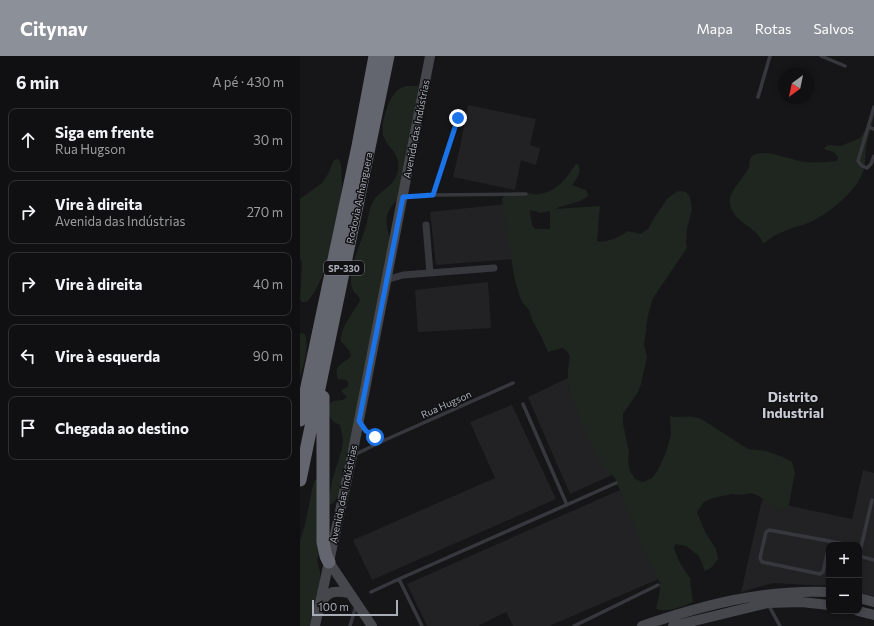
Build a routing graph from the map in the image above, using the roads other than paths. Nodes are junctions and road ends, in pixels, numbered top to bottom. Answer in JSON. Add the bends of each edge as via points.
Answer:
{"nodes":[{"id":1,"x":375,"y":56,"type":"edge"},
{"id":2,"x":388,"y":56,"type":"edge"},
{"id":3,"x":430,"y":56,"type":"edge"},
{"id":4,"x":770,"y":56,"type":"edge"},
{"id":5,"x":821,"y":56,"type":"edge"},
{"id":6,"x":844,"y":66,"type":"dead end"},
{"id":7,"x":758,"y":97,"type":"dead end"},
{"id":8,"x":874,"y":107,"type":"edge"},
{"id":9,"x":458,"y":118,"type":"dead end"},
{"id":10,"x":868,"y":127,"type":"junction"},
{"id":11,"x":874,"y":129,"type":"edge"},
{"id":12,"x":874,"y":156,"type":"edge"},
{"id":13,"x":526,"y":194,"type":"dead end"},
{"id":14,"x":433,"y":195,"type":"junction"},
{"id":15,"x":403,"y":197,"type":"junction"},
{"id":16,"x":426,"y":225,"type":"dead end"},
{"id":17,"x":494,"y":268,"type":"dead end"},
{"id":18,"x":430,"y":273,"type":"junction"},
{"id":19,"x":386,"y":280,"type":"junction"},
{"id":20,"x":513,"y":383,"type":"dead end"},
{"id":21,"x":319,"y":387,"type":"junction"},
{"id":22,"x":523,"y":404,"type":"dead end"},
{"id":23,"x":300,"y":420,"type":"edge"},
{"id":24,"x":359,"y":421,"type":"junction"},
{"id":25,"x":385,"y":440,"type":"junction"},
{"id":26,"x":352,"y":456,"type":"junction"},
{"id":27,"x":300,"y":480,"type":"edge"},
{"id":28,"x":616,"y":483,"type":"dead end"},
{"id":29,"x":872,"y":500,"type":"dead end"},
{"id":30,"x":566,"y":505,"type":"junction"},
{"id":31,"x":835,"y":542,"type":"edge"},
{"id":32,"x":862,"y":543,"type":"edge"},
{"id":33,"x":862,"y":557,"type":"edge"},
{"id":34,"x":826,"y":558,"type":"edge"},
{"id":35,"x":874,"y":560,"type":"edge"},
{"id":36,"x":329,"y":562,"type":"junction"},
{"id":37,"x":400,"y":579,"type":"junction"},
{"id":38,"x":658,"y":585,"type":"dead end"},
{"id":39,"x":371,"y":592,"type":"dead end"},
{"id":40,"x":826,"y":592,"type":"edge"},
{"id":41,"x":349,"y":593,"type":"junction"},
{"id":42,"x":862,"y":599,"type":"edge"},
{"id":43,"x":874,"y":602,"type":"edge"},
{"id":44,"x":356,"y":603,"type":"junction"},
{"id":45,"x":768,"y":603,"type":"junction"},
{"id":46,"x":319,"y":604,"type":"junction"},
{"id":47,"x":826,"y":605,"type":"edge"},
{"id":48,"x":862,"y":612,"type":"edge"},
{"id":49,"x":874,"y":615,"type":"edge"},
{"id":50,"x":315,"y":626,"type":"edge"},
{"id":51,"x":350,"y":626,"type":"edge"},
{"id":52,"x":372,"y":626,"type":"edge"},
{"id":53,"x":422,"y":626,"type":"edge"},
{"id":54,"x":574,"y":626,"type":"edge"},
{"id":55,"x":642,"y":626,"type":"edge"},
{"id":56,"x":673,"y":626,"type":"edge"},
{"id":57,"x":780,"y":626,"type":"edge"}],
"edges":[{"from":1,"to":23,"type":"highway","name":"Rodovia Anhanguera","number":"SP-330"},
{"from":2,"to":21,"type":"highway","name":"Rodovia Anhanguera","number":"SP-330"},
{"from":3,"to":15,"type":"street","name":"Avenida das Indústrias"},
{"from":4,"to":7,"type":"lane"},
{"from":5,"to":6,"type":"lane"},
{"from":8,"to":10,"type":"lane"},
{"from":9,"to":14,"type":"lane"},
{"from":10,"to":11,"type":"lane"},
{"from":10,"to":12,"type":"lane","via":[[858,161],[867,168]]},
{"from":13,"to":14,"type":"lane"},
{"from":14,"to":15,"type":"lane"},
{"from":15,"to":19,"type":"street","name":"Avenida das Indústrias"},
{"from":16,"to":18,"type":"street"},
{"from":17,"to":18,"type":"street"},
{"from":18,"to":19,"type":"street","via":[[403,275]]},
{"from":19,"to":24,"type":"street","name":"Avenida das Indústrias"},
{"from":20,"to":25,"type":"lane","name":"Rua Hugson"},
{"from":21,"to":27,"type":"highway","name":"Rodovia Anhanguera","number":"SP-330"},
{"from":21,"to":36,"type":"highway","via":[[324,399],[323,542]]},
{"from":22,"to":30,"type":"lane"},
{"from":24,"to":25,"type":"lane","via":[[366,431]]},
{"from":24,"to":26,"type":"street","name":"Avenida das Indústrias"},
{"from":25,"to":26,"type":"lane","name":"Rua Hugson"},
{"from":26,"to":36,"type":"street","name":"Avenida das Indústrias"},
{"from":28,"to":30,"type":"lane"},
{"from":29,"to":32,"type":"lane"},
{"from":30,"to":37,"type":"lane"},
{"from":31,"to":34,"type":"lane","via":[[769,530],[766,532],[760,558],[762,562],[820,574],[823,572]]},
{"from":33,"to":35,"type":"lane"},
{"from":36,"to":41,"type":"street"},
{"from":36,"to":46,"type":"street","name":"Avenida das Indústrias"},
{"from":37,"to":39,"type":"lane"},
{"from":37,"to":53,"type":"lane"},
{"from":38,"to":54,"type":"lane"},
{"from":40,"to":55,"type":"street","via":[[764,594],[673,615]]},
{"from":41,"to":44,"type":"street"},
{"from":41,"to":46,"type":"street","via":[[334,591]]},
{"from":42,"to":43,"type":"street"},
{"from":44,"to":51,"type":"lane"},
{"from":44,"to":52,"type":"street"},
{"from":45,"to":47,"type":"street"},
{"from":45,"to":56,"type":"street"},
{"from":45,"to":57,"type":"lane"},
{"from":46,"to":50,"type":"street","name":"Avenida das Indústrias"},
{"from":48,"to":49,"type":"street"}]}
